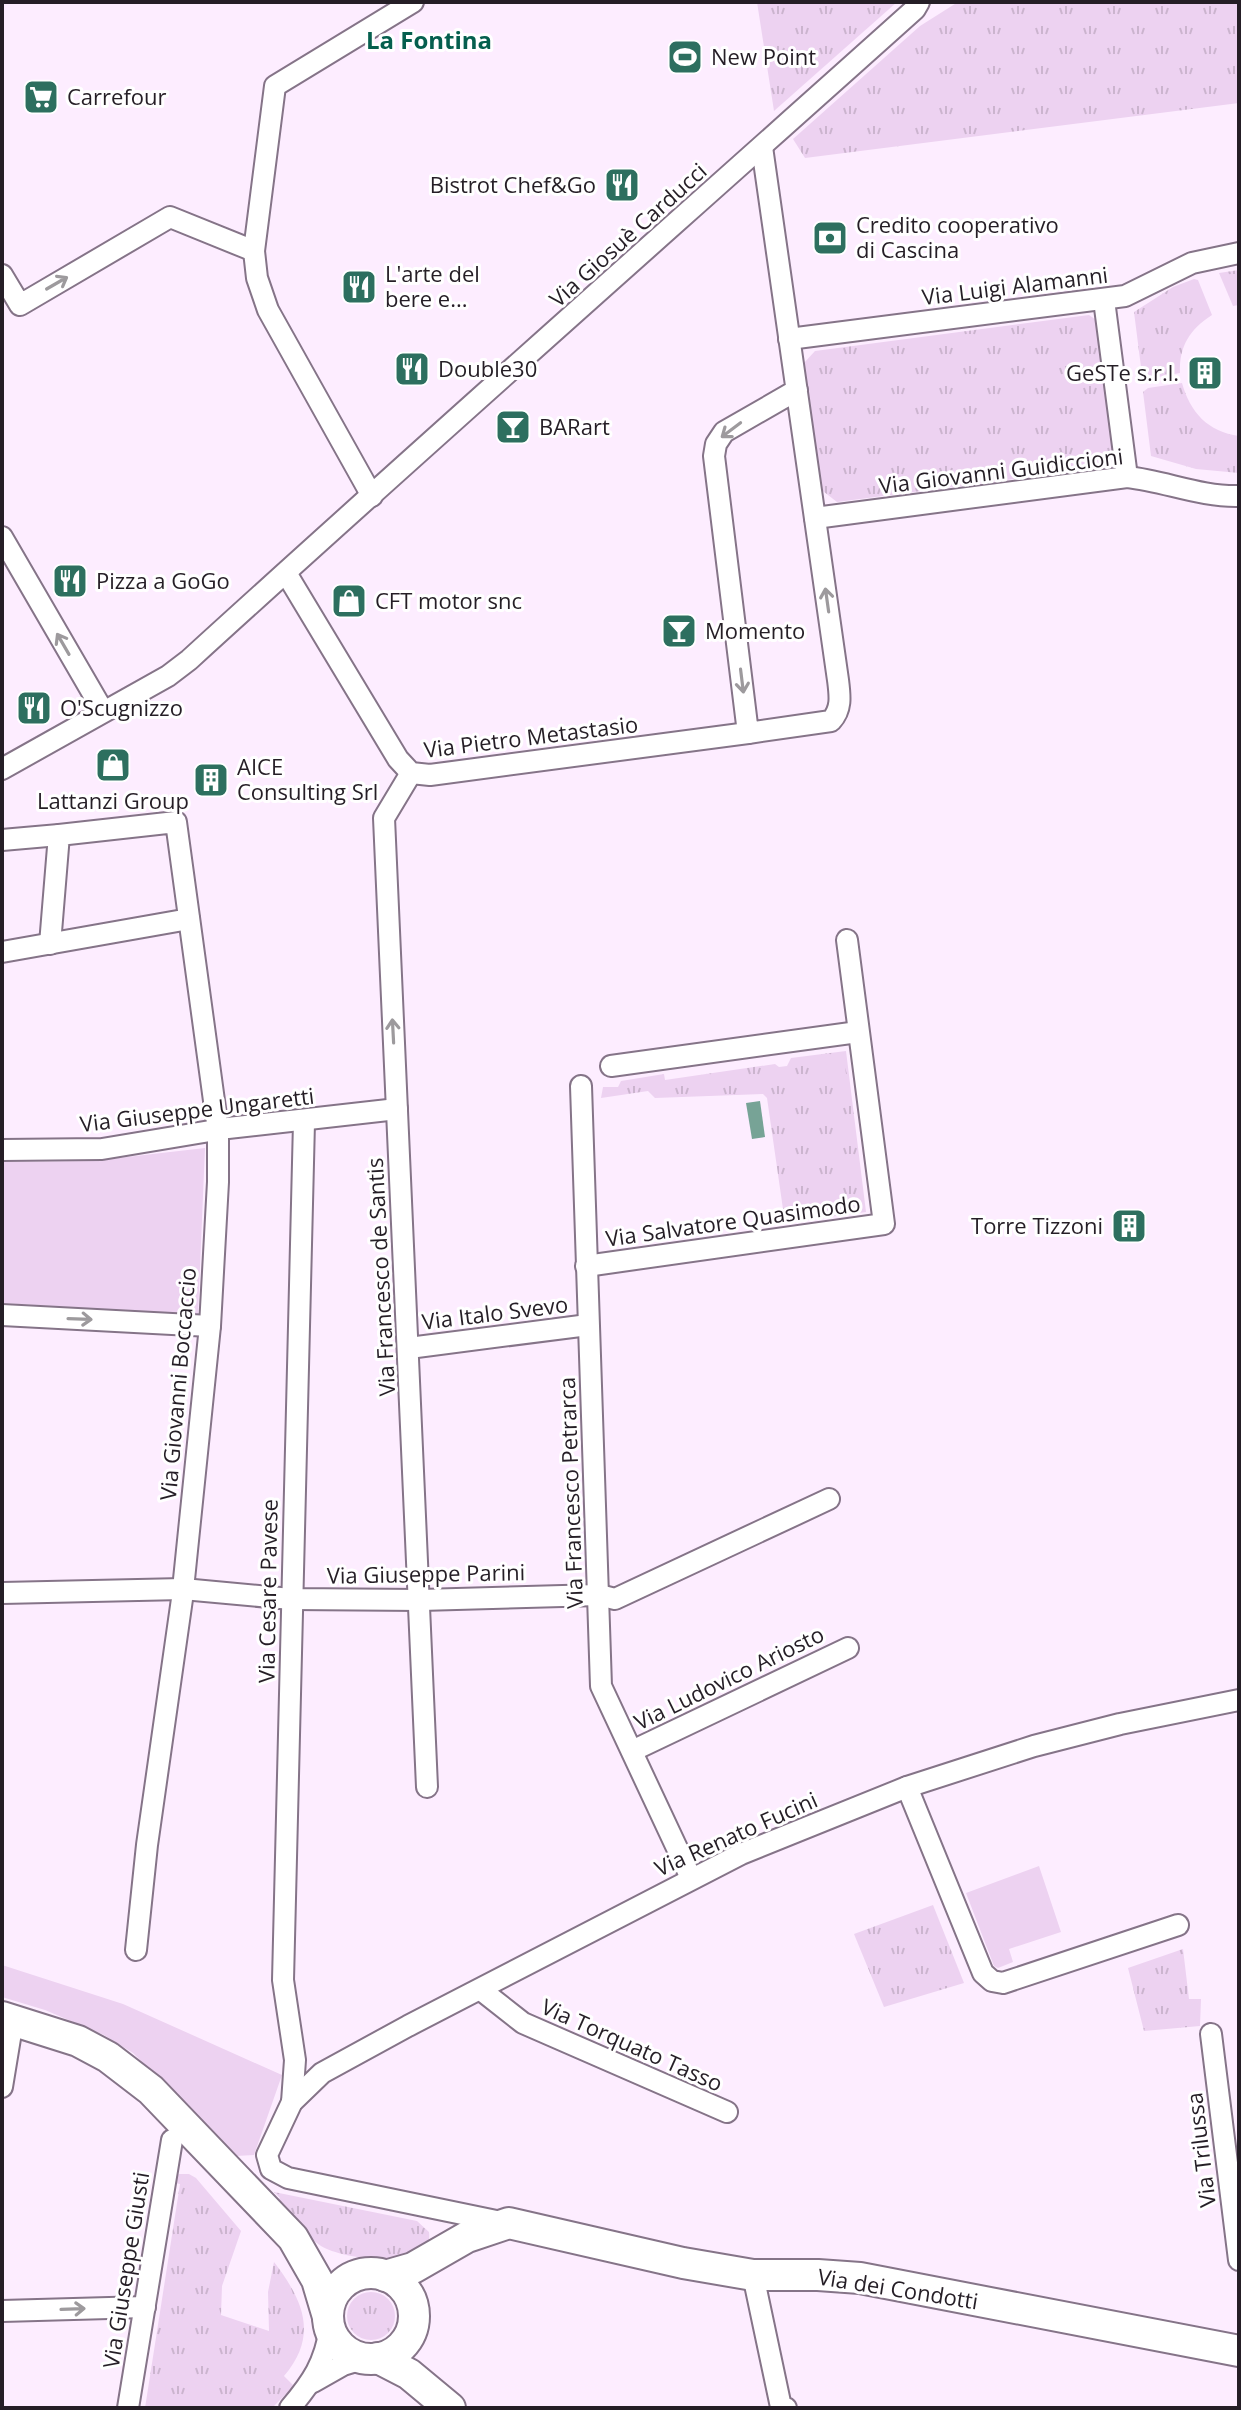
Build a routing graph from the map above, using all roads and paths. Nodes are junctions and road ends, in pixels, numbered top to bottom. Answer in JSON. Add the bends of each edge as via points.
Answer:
{"nodes":[{"id":1,"x":413,"y":2,"type":"edge"},
{"id":2,"x":921,"y":4,"type":"edge"},
{"id":3,"x":762,"y":147,"type":"junction"},
{"id":4,"x":254,"y":251,"type":"junction"},
{"id":5,"x":1239,"y":253,"type":"edge"},
{"id":6,"x":2,"y":275,"type":"edge"},
{"id":7,"x":1104,"y":300,"type":"junction"},
{"id":8,"x":789,"y":339,"type":"junction"},
{"id":9,"x":797,"y":390,"type":"junction"},
{"id":10,"x":1127,"y":477,"type":"junction"},
{"id":11,"x":372,"y":496,"type":"junction"},
{"id":12,"x":1239,"y":496,"type":"edge"},
{"id":13,"x":815,"y":518,"type":"junction"},
{"id":14,"x":2,"y":537,"type":"edge"},
{"id":15,"x":286,"y":573,"type":"junction"},
{"id":16,"x":103,"y":711,"type":"junction"},
{"id":17,"x":748,"y":733,"type":"junction"},
{"id":18,"x":2,"y":769,"type":"edge"},
{"id":19,"x":411,"y":773,"type":"junction"},
{"id":20,"x":59,"y":835,"type":"junction"},
{"id":21,"x":2,"y":840,"type":"edge"},
{"id":22,"x":189,"y":919,"type":"junction"},
{"id":23,"x":847,"y":940,"type":"dead end"},
{"id":24,"x":50,"y":944,"type":"junction"},
{"id":25,"x":2,"y":952,"type":"edge"},
{"id":26,"x":858,"y":1032,"type":"junction"},
{"id":27,"x":611,"y":1066,"type":"dead end"},
{"id":28,"x":581,"y":1086,"type":"dead end"},
{"id":29,"x":397,"y":1109,"type":"junction"},
{"id":30,"x":304,"y":1122,"type":"junction"},
{"id":31,"x":218,"y":1130,"type":"junction"},
{"id":32,"x":2,"y":1150,"type":"edge"},
{"id":33,"x":586,"y":1266,"type":"junction"},
{"id":34,"x":2,"y":1315,"type":"edge"},
{"id":35,"x":588,"y":1325,"type":"junction"},
{"id":36,"x":210,"y":1326,"type":"junction"},
{"id":37,"x":409,"y":1348,"type":"junction"},
{"id":38,"x":829,"y":1499,"type":"dead end"},
{"id":39,"x":183,"y":1589,"type":"junction"},
{"id":40,"x":2,"y":1593,"type":"edge"},
{"id":41,"x":599,"y":1595,"type":"junction"},
{"id":42,"x":291,"y":1599,"type":"junction"},
{"id":43,"x":421,"y":1600,"type":"junction"},
{"id":44,"x":848,"y":1648,"type":"dead end"},
{"id":45,"x":1239,"y":1700,"type":"edge"},
{"id":46,"x":632,"y":1751,"type":"junction"},
{"id":47,"x":427,"y":1787,"type":"dead end"},
{"id":48,"x":907,"y":1787,"type":"junction"},
{"id":49,"x":691,"y":1878,"type":"junction"},
{"id":50,"x":1178,"y":1925,"type":"dead end"},
{"id":51,"x":136,"y":1950,"type":"dead end"},
{"id":52,"x":481,"y":1990,"type":"junction"},
{"id":53,"x":8,"y":2018,"type":"edge"},
{"id":54,"x":1211,"y":2034,"type":"dead end"},
{"id":55,"x":295,"y":2060,"type":"junction"},
{"id":56,"x":322,"y":2073,"type":"junction"},
{"id":57,"x":2,"y":2087,"type":"edge"},
{"id":58,"x":292,"y":2102,"type":"junction"},
{"id":59,"x":727,"y":2112,"type":"dead end"},
{"id":60,"x":172,"y":2140,"type":"dead end"},
{"id":61,"x":434,"y":2207,"type":"junction"},
{"id":62,"x":509,"y":2223,"type":"junction"},
{"id":63,"x":293,"y":2238,"type":"junction"},
{"id":64,"x":454,"y":2243,"type":"junction"},
{"id":65,"x":1239,"y":2260,"type":"edge"},
{"id":66,"x":372,"y":2275,"type":"junction"},
{"id":67,"x":753,"y":2275,"type":"junction"},
{"id":68,"x":145,"y":2307,"type":"junction"},
{"id":69,"x":2,"y":2311,"type":"edge"},
{"id":70,"x":329,"y":2322,"type":"junction"},
{"id":71,"x":412,"y":2323,"type":"junction"},
{"id":72,"x":1239,"y":2351,"type":"edge"},
{"id":73,"x":372,"y":2358,"type":"junction"},
{"id":74,"x":313,"y":2382,"type":"junction"},
{"id":75,"x":447,"y":2405,"type":"edge"},
{"id":76,"x":128,"y":2408,"type":"edge"},
{"id":77,"x":290,"y":2408,"type":"edge"},
{"id":78,"x":786,"y":2408,"type":"edge"}],
"edges":[{"from":1,"to":4,"type":"street","via":[[275,86]]},
{"from":2,"to":3,"type":"street","name":"Via Giosuè Carducci"},
{"from":3,"to":8,"type":"street","name":"Via Pietro Metastasio"},
{"from":3,"to":11,"type":"street","name":"Via Giosuè Carducci"},
{"from":6,"to":4,"type":"street","one_way":true,"via":[[20,305],[170,217]]},
{"from":4,"to":11,"type":"street","via":[[268,310]]},
{"from":5,"to":7,"type":"street","name":"Via Luigi Alamanni","via":[[1192,263],[1125,296]]},
{"from":7,"to":8,"type":"street","name":"Via Luigi Alamanni"},
{"from":7,"to":10,"type":"street"},
{"from":8,"to":9,"type":"street","name":"Via Pietro Metastasio"},
{"from":9,"to":13,"type":"street","name":"Via Pietro Metastasio"},
{"from":9,"to":17,"type":"street","one_way":true,"via":[[724,432],[714,456]]},
{"from":10,"to":12,"type":"street","name":"Via Giovanni Guidiccioni"},
{"from":10,"to":13,"type":"street","name":"Via Giovanni Guidiccioni"},
{"from":11,"to":15,"type":"street","name":"Via Giosuè Carducci"},
{"from":17,"to":13,"type":"street","name":"Via Pietro Metastasio","one_way":true,"via":[[831,721],[837,714],[838,680]]},
{"from":16,"to":14,"type":"street","one_way":true},
{"from":15,"to":16,"type":"street","name":"Via Giosuè Carducci","via":[[181,666]]},
{"from":15,"to":19,"type":"street","name":"Via Pietro Metastasio"},
{"from":16,"to":18,"type":"street","name":"Via Giosuè Carducci"},
{"from":17,"to":19,"type":"street","name":"Via Pietro Metastasio","via":[[430,775]]},
{"from":29,"to":19,"type":"street","name":"Via Francesco de Santis","one_way":true,"via":[[384,818]]},
{"from":20,"to":21,"type":"street"},
{"from":20,"to":22,"type":"street","name":"Via Giovanni Boccaccio","via":[[176,822]]},
{"from":20,"to":24,"type":"street"},
{"from":22,"to":24,"type":"street"},
{"from":22,"to":31,"type":"street","name":"Via Giovanni Boccaccio"},
{"from":23,"to":26,"type":"street","name":"Via Salvatore Quasimodo"},
{"from":24,"to":25,"type":"street"},
{"from":26,"to":27,"type":"street"},
{"from":26,"to":33,"type":"street","name":"Via Salvatore Quasimodo","via":[[884,1224]]},
{"from":28,"to":33,"type":"street","name":"Via Francesco Petrarca"},
{"from":29,"to":30,"type":"street","name":"Via Giuseppe Ungaretti"},
{"from":29,"to":37,"type":"street","name":"Via Francesco de Santis"},
{"from":30,"to":31,"type":"street","name":"Via Giuseppe Ungaretti"},
{"from":30,"to":42,"type":"street","name":"Via Cesare Pavese"},
{"from":31,"to":32,"type":"street","name":"Via Giuseppe Ungaretti","via":[[102,1149]]},
{"from":31,"to":36,"type":"street","name":"Via Giovanni Boccaccio"},
{"from":33,"to":35,"type":"street","name":"Via Francesco Petrarca"},
{"from":34,"to":36,"type":"street","one_way":true},
{"from":35,"to":37,"type":"street","name":"Via Italo Svevo"},
{"from":35,"to":41,"type":"street","name":"Via Francesco Petrarca"},
{"from":36,"to":39,"type":"street","name":"Via Giovanni Boccaccio"},
{"from":37,"to":43,"type":"street","name":"Via Francesco de Santis"},
{"from":38,"to":41,"type":"street","name":"Via Giuseppe Parini","via":[[615,1599]]},
{"from":39,"to":40,"type":"street","name":"Via Giuseppe Parini"},
{"from":39,"to":42,"type":"street","name":"Via Giuseppe Parini"},
{"from":39,"to":51,"type":"street","name":"Via Giovanni Boccaccio"},
{"from":41,"to":43,"type":"street","name":"Via Giuseppe Parini"},
{"from":41,"to":46,"type":"street","name":"Via Francesco Petrarca","via":[[601,1686]]},
{"from":42,"to":43,"type":"street","name":"Via Giuseppe Parini"},
{"from":42,"to":55,"type":"street","name":"Via Cesare Pavese","via":[[283,1980]]},
{"from":43,"to":47,"type":"street","name":"Via Francesco de Santis"},
{"from":44,"to":46,"type":"street","name":"Via Ludovico Ariosto"},
{"from":45,"to":48,"type":"street","name":"Via Renato Fucini","via":[[1078,1734]]},
{"from":46,"to":49,"type":"street","name":"Via Francesco Petrarca"},
{"from":48,"to":49,"type":"street","name":"Via Renato Fucini"},
{"from":48,"to":50,"type":"street","via":[[983,1973],[992,1981],[1003,1983]]},
{"from":49,"to":52,"type":"street","name":"Via Renato Fucini"},
{"from":52,"to":56,"type":"street","name":"Via Renato Fucini"},
{"from":52,"to":59,"type":"street","name":"Via Torquato Tasso","via":[[523,2023]]},
{"from":53,"to":57,"type":"street"},
{"from":53,"to":63,"type":"street","via":[[78,2041],[134,2075]]},
{"from":54,"to":65,"type":"street","name":"Via Trilussa"},
{"from":55,"to":56,"type":"street"},
{"from":55,"to":58,"type":"street","name":"Via Cesare Pavese"},
{"from":56,"to":58,"type":"street","name":"Via Renato Fucini"},
{"from":58,"to":61,"type":"street","name":"Via dei Condotti","via":[[267,2155],[277,2174]]},
{"from":60,"to":68,"type":"street","name":"Via Giuseppe Giusti"},
{"from":61,"to":62,"type":"street","name":"Via dei Condotti"},
{"from":61,"to":64,"type":"street"},
{"from":62,"to":64,"type":"street"},
{"from":62,"to":67,"type":"street","name":"Via dei Condotti"},
{"from":63,"to":66,"type":"street","via":[[332,2264]]},
{"from":63,"to":70,"type":"street","via":[[317,2280]]},
{"from":64,"to":66,"type":"street","via":[[413,2268]]},
{"from":64,"to":71,"type":"street","via":[[429,2276]]},
{"from":66,"to":70,"type":"street","via":[[340,2287]]},
{"from":66,"to":71,"type":"street","via":[[405,2289]]},
{"from":67,"to":72,"type":"street","name":"Via dei Condotti","via":[[860,2278]]},
{"from":67,"to":78,"type":"street","via":[[781,2407]]},
{"from":69,"to":68,"type":"street","one_way":true},
{"from":68,"to":76,"type":"street","name":"Via Giuseppe Giusti"},
{"from":70,"to":73,"type":"street","via":[[344,2349]]},
{"from":70,"to":74,"type":"street","via":[[327,2348]]},
{"from":71,"to":73,"type":"street","via":[[402,2346]]},
{"from":71,"to":75,"type":"street","via":[[415,2360]]},
{"from":73,"to":74,"type":"street","via":[[343,2365]]},
{"from":73,"to":75,"type":"street","via":[[409,2374]]},
{"from":74,"to":77,"type":"street"}]}
